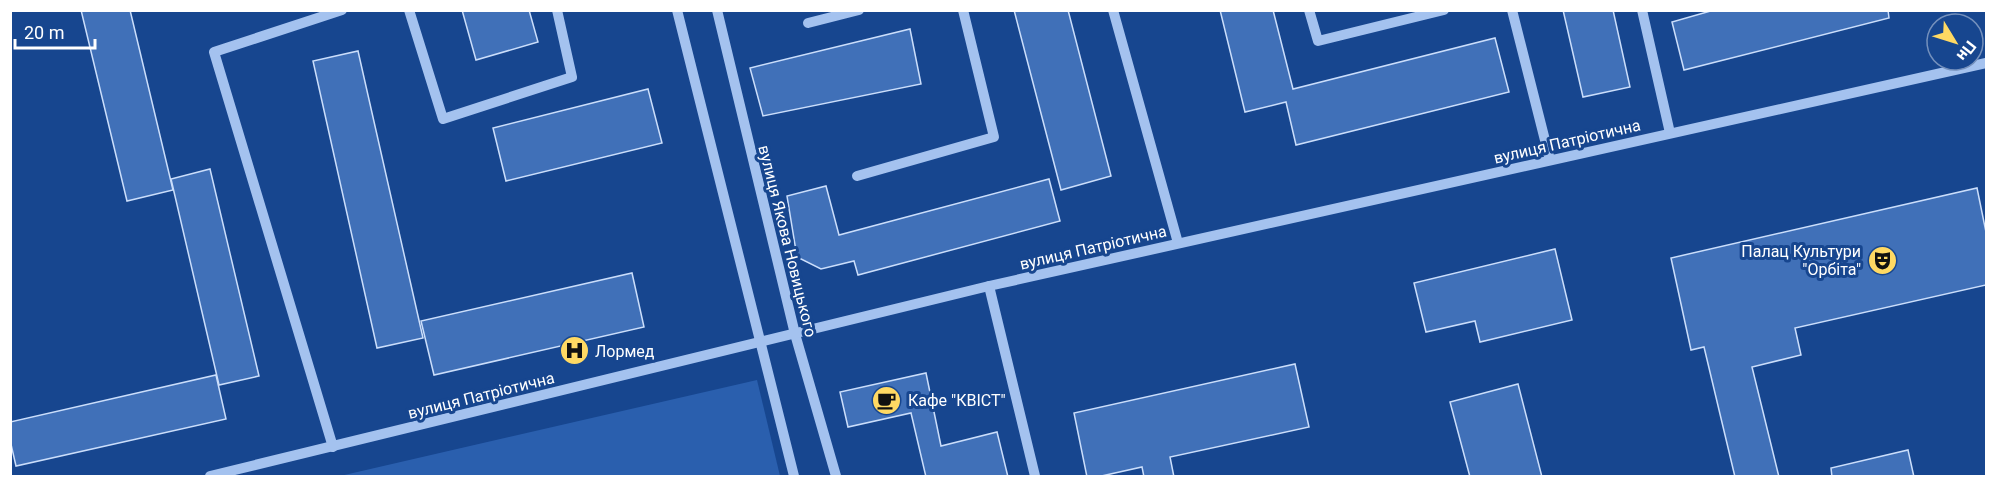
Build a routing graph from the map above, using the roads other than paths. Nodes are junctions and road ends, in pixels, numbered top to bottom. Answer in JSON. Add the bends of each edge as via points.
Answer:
{"nodes":[{"id":1,"x":342,"y":10,"type":"edge"},
{"id":2,"x":409,"y":10,"type":"edge"},
{"id":3,"x":557,"y":10,"type":"edge"},
{"id":4,"x":677,"y":10,"type":"edge"},
{"id":5,"x":717,"y":10,"type":"edge"},
{"id":6,"x":859,"y":10,"type":"edge"},
{"id":7,"x":963,"y":10,"type":"edge"},
{"id":8,"x":1113,"y":10,"type":"edge"},
{"id":9,"x":1309,"y":10,"type":"edge"},
{"id":10,"x":1444,"y":10,"type":"edge"},
{"id":11,"x":1512,"y":10,"type":"edge"},
{"id":12,"x":1642,"y":10,"type":"edge"},
{"id":13,"x":808,"y":23,"type":"dead end"},
{"id":14,"x":1986,"y":63,"type":"edge"},
{"id":15,"x":1670,"y":133,"type":"junction"},
{"id":16,"x":1550,"y":160,"type":"junction"},
{"id":17,"x":856,"y":176,"type":"dead end"},
{"id":18,"x":1178,"y":243,"type":"junction"},
{"id":19,"x":989,"y":286,"type":"junction"},
{"id":20,"x":795,"y":333,"type":"junction"},
{"id":21,"x":761,"y":342,"type":"junction"},
{"id":22,"x":333,"y":447,"type":"junction"},
{"id":23,"x":210,"y":477,"type":"edge"},
{"id":24,"x":794,"y":477,"type":"edge"},
{"id":25,"x":836,"y":477,"type":"edge"},
{"id":26,"x":1035,"y":477,"type":"edge"}],
"edges":[{"from":1,"to":22,"type":"street","via":[[214,52]]},
{"from":2,"to":3,"type":"street","via":[[443,119],[573,77]]},
{"from":4,"to":21,"type":"street"},
{"from":5,"to":20,"type":"street","name":"вулиця Якова Новицького"},
{"from":6,"to":13,"type":"street"},
{"from":7,"to":17,"type":"street","via":[[994,137]]},
{"from":8,"to":18,"type":"street"},
{"from":9,"to":10,"type":"street","via":[[1318,41]]},
{"from":11,"to":16,"type":"street"},
{"from":12,"to":15,"type":"street"},
{"from":14,"to":15,"type":"street","name":"вулиця Патріотична"},
{"from":15,"to":16,"type":"street","name":"вулиця Патріотична"},
{"from":16,"to":18,"type":"street","name":"вулиця Патріотична"},
{"from":18,"to":19,"type":"street","name":"вулиця Патріотична"},
{"from":19,"to":20,"type":"street","name":"вулиця Патріотична"},
{"from":19,"to":26,"type":"street"},
{"from":20,"to":21,"type":"street","name":"вулиця Патріотична"},
{"from":20,"to":25,"type":"street","name":"вулиця Якова Новицького"},
{"from":21,"to":22,"type":"street","name":"вулиця Патріотична"},
{"from":21,"to":24,"type":"street"},
{"from":22,"to":23,"type":"street","name":"вулиця Патріотична"}]}
